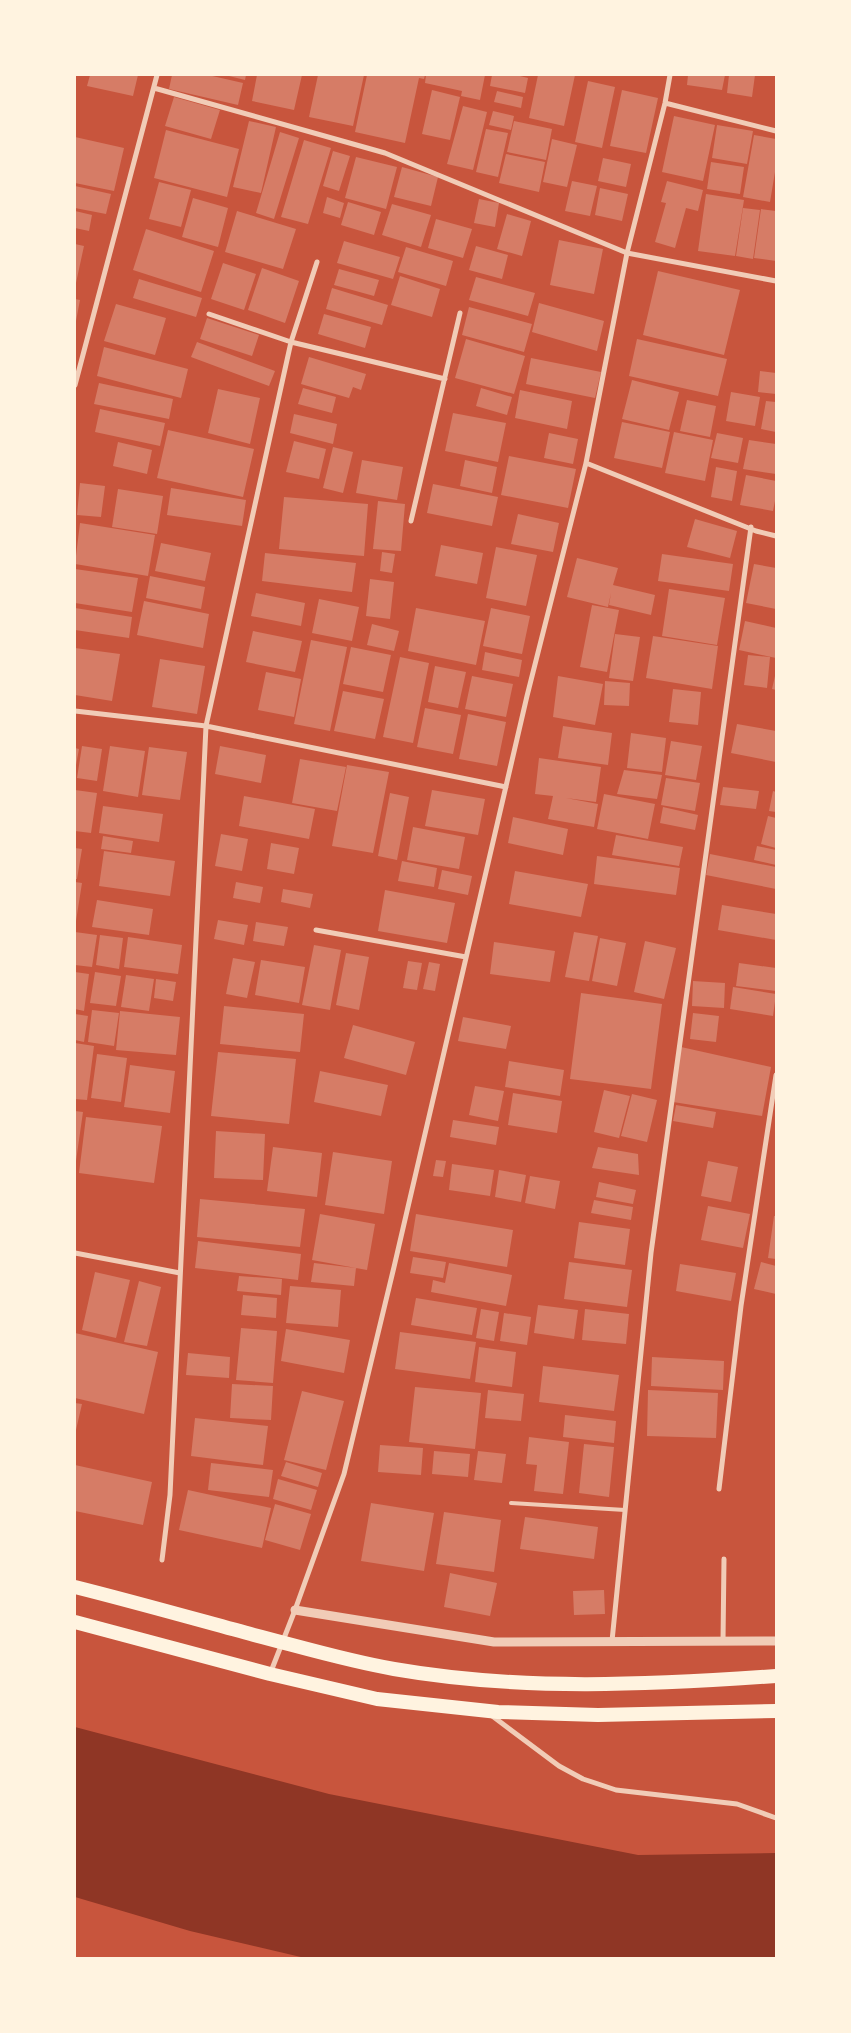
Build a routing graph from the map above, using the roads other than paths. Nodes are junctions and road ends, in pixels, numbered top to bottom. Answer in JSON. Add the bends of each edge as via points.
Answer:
{"nodes":[{"id":1,"x":157,"y":75,"type":"edge"},
{"id":2,"x":670,"y":75,"type":"edge"},
{"id":3,"x":154,"y":88,"type":"junction"},
{"id":4,"x":665,"y":103,"type":"junction"},
{"id":5,"x":776,"y":131,"type":"edge"},
{"id":6,"x":627,"y":253,"type":"junction"},
{"id":7,"x":317,"y":262,"type":"dead end"},
{"id":8,"x":776,"y":281,"type":"edge"},
{"id":9,"x":460,"y":312,"type":"dead end"},
{"id":10,"x":209,"y":314,"type":"dead end"},
{"id":11,"x":291,"y":342,"type":"junction"},
{"id":12,"x":444,"y":379,"type":"junction"},
{"id":13,"x":75,"y":385,"type":"edge"},
{"id":14,"x":586,"y":463,"type":"junction"},
{"id":15,"x":411,"y":521,"type":"dead end"},
{"id":16,"x":751,"y":527,"type":"junction"},
{"id":17,"x":776,"y":536,"type":"edge"},
{"id":18,"x":75,"y":711,"type":"edge"},
{"id":19,"x":206,"y":726,"type":"junction"},
{"id":20,"x":506,"y":786,"type":"junction"},
{"id":21,"x":316,"y":930,"type":"dead end"},
{"id":22,"x":466,"y":957,"type":"junction"},
{"id":23,"x":776,"y":1075,"type":"edge"},
{"id":24,"x":75,"y":1253,"type":"edge"},
{"id":25,"x":180,"y":1274,"type":"junction"},
{"id":26,"x":719,"y":1489,"type":"dead end"},
{"id":27,"x":511,"y":1503,"type":"dead end"},
{"id":28,"x":625,"y":1510,"type":"junction"},
{"id":29,"x":724,"y":1559,"type":"dead end"},
{"id":30,"x":162,"y":1560,"type":"dead end"},
{"id":31,"x":75,"y":1587,"type":"edge"},
{"id":32,"x":295,"y":1610,"type":"junction"},
{"id":33,"x":75,"y":1622,"type":"edge"},
{"id":34,"x":612,"y":1641,"type":"junction"},
{"id":35,"x":723,"y":1641,"type":"junction"},
{"id":36,"x":776,"y":1641,"type":"edge"},
{"id":37,"x":283,"y":1643,"type":"junction"},
{"id":38,"x":270,"y":1674,"type":"junction"},
{"id":39,"x":776,"y":1676,"type":"edge"},
{"id":40,"x":485,"y":1710,"type":"junction"},
{"id":41,"x":776,"y":1711,"type":"edge"},
{"id":42,"x":776,"y":1818,"type":"edge"}],
"edges":[{"from":1,"to":3,"type":"street"},
{"from":2,"to":4,"type":"street"},
{"from":3,"to":6,"type":"street","via":[[385,153]]},
{"from":3,"to":13,"type":"street"},
{"from":4,"to":5,"type":"street"},
{"from":4,"to":6,"type":"street"},
{"from":6,"to":8,"type":"street"},
{"from":6,"to":14,"type":"street"},
{"from":7,"to":11,"type":"street"},
{"from":9,"to":12,"type":"street"},
{"from":10,"to":11,"type":"street"},
{"from":11,"to":12,"type":"street"},
{"from":11,"to":19,"type":"street"},
{"from":12,"to":15,"type":"street"},
{"from":14,"to":16,"type":"street"},
{"from":14,"to":20,"type":"street"},
{"from":16,"to":17,"type":"street"},
{"from":16,"to":28,"type":"street","via":[[653,1243]]},
{"from":18,"to":19,"type":"street"},
{"from":19,"to":20,"type":"street"},
{"from":19,"to":25,"type":"street"},
{"from":20,"to":22,"type":"street"},
{"from":21,"to":22,"type":"street"},
{"from":22,"to":32,"type":"street","via":[[344,1474]]},
{"from":23,"to":26,"type":"street","via":[[741,1306]]},
{"from":24,"to":25,"type":"street"},
{"from":25,"to":30,"type":"street","via":[[170,1495]]},
{"from":27,"to":28,"type":"lane"},
{"from":28,"to":34,"type":"street"},
{"from":29,"to":35,"type":"street"},
{"from":31,"to":37,"type":"highway"},
{"from":32,"to":34,"type":"street","via":[[494,1642]]},
{"from":32,"to":37,"type":"street"},
{"from":33,"to":38,"type":"highway"},
{"from":34,"to":35,"type":"street"},
{"from":35,"to":36,"type":"street"},
{"from":37,"to":38,"type":"street"},
{"from":37,"to":39,"type":"highway","via":[[394,1669],[491,1682],[594,1684]]},
{"from":38,"to":40,"type":"highway","via":[[377,1699]]},
{"from":40,"to":41,"type":"highway","via":[[598,1715]]},
{"from":40,"to":42,"type":"street","via":[[560,1766],[583,1779],[616,1790],[737,1804]]}]}
